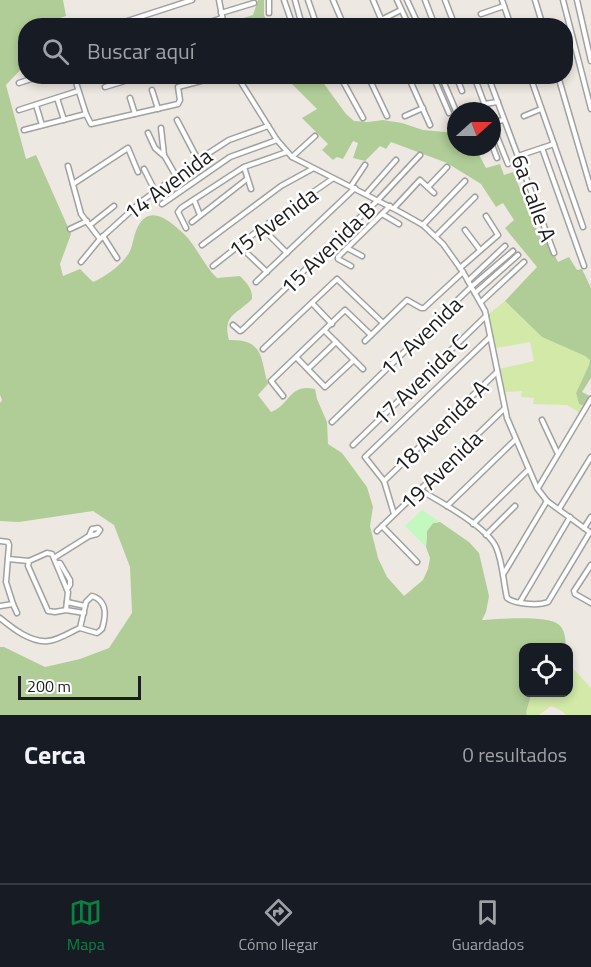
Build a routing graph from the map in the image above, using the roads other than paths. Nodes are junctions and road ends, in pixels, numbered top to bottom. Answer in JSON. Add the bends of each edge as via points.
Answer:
{"nodes":[{"id":1,"x":192,"y":0,"type":"edge"},
{"id":2,"x":219,"y":0,"type":"edge"},
{"id":3,"x":269,"y":0,"type":"edge"},
{"id":4,"x":284,"y":0,"type":"edge"},
{"id":5,"x":295,"y":0,"type":"edge"},
{"id":6,"x":308,"y":0,"type":"edge"},
{"id":7,"x":333,"y":0,"type":"edge"},
{"id":8,"x":373,"y":0,"type":"edge"},
{"id":9,"x":397,"y":0,"type":"edge"},
{"id":10,"x":407,"y":0,"type":"edge"},
{"id":11,"x":425,"y":0,"type":"edge"},
{"id":12,"x":445,"y":0,"type":"edge"},
{"id":13,"x":502,"y":0,"type":"edge"},
{"id":14,"x":535,"y":0,"type":"edge"},
{"id":15,"x":563,"y":0,"type":"edge"},
{"id":16,"x":577,"y":0,"type":"edge"},
{"id":17,"x":254,"y":3,"type":"dead end"},
{"id":18,"x":504,"y":6,"type":"junction"},
{"id":19,"x":401,"y":10,"type":"junction"},
{"id":20,"x":221,"y":13,"type":"junction"},
{"id":21,"x":269,"y":13,"type":"dead end"},
{"id":22,"x":481,"y":14,"type":"dead end"},
{"id":23,"x":137,"y":18,"type":"edge"},
{"id":24,"x":222,"y":18,"type":"edge"},
{"id":25,"x":290,"y":18,"type":"edge"},
{"id":26,"x":300,"y":18,"type":"dead end"},
{"id":27,"x":314,"y":18,"type":"edge"},
{"id":28,"x":341,"y":18,"type":"edge"},
{"id":29,"x":380,"y":18,"type":"edge"},
{"id":30,"x":385,"y":18,"type":"edge"},
{"id":31,"x":404,"y":18,"type":"edge"},
{"id":32,"x":415,"y":18,"type":"edge"},
{"id":33,"x":432,"y":18,"type":"edge"},
{"id":34,"x":452,"y":18,"type":"edge"},
{"id":35,"x":508,"y":18,"type":"edge"},
{"id":36,"x":541,"y":18,"type":"edge"},
{"id":37,"x":567,"y":18,"type":"edge"},
{"id":38,"x":573,"y":40,"type":"edge"},
{"id":39,"x":591,"y":61,"type":"edge"},
{"id":40,"x":591,"y":79,"type":"edge"},
{"id":41,"x":583,"y":81,"type":"junction"},
{"id":42,"x":76,"y":84,"type":"edge"},
{"id":43,"x":115,"y":84,"type":"edge"},
{"id":44,"x":189,"y":84,"type":"edge"},
{"id":45,"x":244,"y":84,"type":"edge"},
{"id":46,"x":344,"y":84,"type":"edge"},
{"id":47,"x":372,"y":84,"type":"edge"},
{"id":48,"x":412,"y":84,"type":"edge"},
{"id":49,"x":437,"y":84,"type":"edge"},
{"id":50,"x":444,"y":84,"type":"edge"},
{"id":51,"x":459,"y":84,"type":"edge"},
{"id":52,"x":477,"y":84,"type":"edge"},
{"id":53,"x":491,"y":84,"type":"edge"},
{"id":54,"x":533,"y":84,"type":"edge"},
{"id":55,"x":560,"y":84,"type":"edge"},
{"id":56,"x":105,"y":87,"type":"dead end"},
{"id":57,"x":152,"y":90,"type":"dead end"},
{"id":58,"x":78,"y":91,"type":"junction"},
{"id":59,"x":462,"y":91,"type":"dead end"},
{"id":60,"x":57,"y":98,"type":"junction"},
{"id":61,"x":130,"y":98,"type":"dead end"},
{"id":62,"x":452,"y":102,"type":"edge"},
{"id":63,"x":483,"y":102,"type":"edge"},
{"id":64,"x":498,"y":102,"type":"edge"},
{"id":65,"x":36,"y":105,"type":"junction"},
{"id":66,"x":423,"y":108,"type":"junction"},
{"id":67,"x":447,"y":108,"type":"edge"},
{"id":68,"x":158,"y":109,"type":"junction"},
{"id":69,"x":541,"y":109,"type":"junction"},
{"id":70,"x":19,"y":110,"type":"dead end"},
{"id":71,"x":591,"y":110,"type":"edge"},
{"id":72,"x":501,"y":111,"type":"edge"},
{"id":73,"x":86,"y":114,"type":"junction"},
{"id":74,"x":135,"y":114,"type":"junction"},
{"id":75,"x":387,"y":116,"type":"dead end"},
{"id":76,"x":405,"y":116,"type":"dead end"},
{"id":77,"x":524,"y":116,"type":"dead end"},
{"id":78,"x":363,"y":118,"type":"dead end"},
{"id":79,"x":64,"y":120,"type":"junction"},
{"id":80,"x":177,"y":120,"type":"dead end"},
{"id":81,"x":504,"y":120,"type":"junction"},
{"id":82,"x":501,"y":121,"type":"edge"},
{"id":83,"x":42,"y":125,"type":"junction"},
{"id":84,"x":430,"y":125,"type":"dead end"},
{"id":85,"x":268,"y":126,"type":"junction"},
{"id":86,"x":161,"y":128,"type":"dead end"},
{"id":87,"x":24,"y":130,"type":"dead end"},
{"id":88,"x":148,"y":133,"type":"dead end"},
{"id":89,"x":315,"y":136,"type":"dead end"},
{"id":90,"x":277,"y":140,"type":"junction"},
{"id":91,"x":554,"y":144,"type":"junction"},
{"id":92,"x":501,"y":146,"type":"edge"},
{"id":93,"x":542,"y":148,"type":"junction"},
{"id":94,"x":287,"y":152,"type":"junction"},
{"id":95,"x":164,"y":155,"type":"junction"},
{"id":96,"x":420,"y":155,"type":"dead end"},
{"id":97,"x":518,"y":156,"type":"junction"},
{"id":98,"x":292,"y":157,"type":"junction"},
{"id":99,"x":198,"y":160,"type":"junction"},
{"id":100,"x":396,"y":160,"type":"dead end"},
{"id":101,"x":508,"y":164,"type":"dead end"},
{"id":102,"x":365,"y":165,"type":"dead end"},
{"id":103,"x":68,"y":166,"type":"dead end"},
{"id":104,"x":244,"y":167,"type":"junction"},
{"id":105,"x":447,"y":167,"type":"dead end"},
{"id":106,"x":312,"y":168,"type":"junction"},
{"id":107,"x":144,"y":169,"type":"dead end"},
{"id":108,"x":138,"y":172,"type":"dead end"},
{"id":109,"x":176,"y":176,"type":"junction"},
{"id":110,"x":333,"y":178,"type":"junction"},
{"id":111,"x":247,"y":179,"type":"junction"},
{"id":112,"x":465,"y":181,"type":"dead end"},
{"id":113,"x":73,"y":184,"type":"junction"},
{"id":114,"x":353,"y":187,"type":"junction"},
{"id":115,"x":428,"y":187,"type":"junction"},
{"id":116,"x":250,"y":189,"type":"dead end"},
{"id":117,"x":591,"y":189,"type":"edge"},
{"id":118,"x":155,"y":191,"type":"junction"},
{"id":119,"x":434,"y":193,"type":"dead end"},
{"id":120,"x":366,"y":194,"type":"junction"},
{"id":121,"x":475,"y":197,"type":"dead end"},
{"id":122,"x":194,"y":200,"type":"junction"},
{"id":123,"x":378,"y":200,"type":"junction"},
{"id":124,"x":162,"y":204,"type":"dead end"},
{"id":125,"x":114,"y":206,"type":"dead end"},
{"id":126,"x":392,"y":207,"type":"junction"},
{"id":127,"x":382,"y":214,"type":"junction"},
{"id":128,"x":200,"y":215,"type":"junction"},
{"id":129,"x":486,"y":216,"type":"dead end"},
{"id":130,"x":192,"y":222,"type":"dead end"},
{"id":131,"x":89,"y":223,"type":"junction"},
{"id":132,"x":399,"y":224,"type":"dead end"},
{"id":133,"x":423,"y":225,"type":"junction"},
{"id":134,"x":583,"y":227,"type":"dead end"},
{"id":135,"x":186,"y":228,"type":"dead end"},
{"id":136,"x":69,"y":229,"type":"dead end"},
{"id":137,"x":465,"y":230,"type":"dead end"},
{"id":138,"x":436,"y":236,"type":"junction"},
{"id":139,"x":101,"y":237,"type":"junction"},
{"id":140,"x":271,"y":237,"type":"dead end"},
{"id":141,"x":202,"y":245,"type":"dead end"},
{"id":142,"x":506,"y":246,"type":"dead end"},
{"id":143,"x":347,"y":248,"type":"junction"},
{"id":144,"x":480,"y":250,"type":"junction"},
{"id":145,"x":513,"y":251,"type":"dead end"},
{"id":146,"x":287,"y":253,"type":"junction"},
{"id":147,"x":554,"y":253,"type":"dead end"},
{"id":148,"x":248,"y":254,"type":"dead end"},
{"id":149,"x":518,"y":255,"type":"dead end"},
{"id":150,"x":362,"y":256,"type":"dead end"},
{"id":151,"x":117,"y":258,"type":"dead end"},
{"id":152,"x":81,"y":262,"type":"dead end"},
{"id":153,"x":524,"y":262,"type":"dead end"},
{"id":154,"x":213,"y":266,"type":"dead end"},
{"id":155,"x":351,"y":266,"type":"dead end"},
{"id":156,"x":584,"y":266,"type":"dead end"},
{"id":157,"x":461,"y":270,"type":"junction"},
{"id":158,"x":267,"y":272,"type":"junction"},
{"id":159,"x":468,"y":281,"type":"junction"},
{"id":160,"x":256,"y":282,"type":"dead end"},
{"id":161,"x":471,"y":287,"type":"junction"},
{"id":162,"x":476,"y":293,"type":"junction"},
{"id":163,"x":481,"y":302,"type":"junction"},
{"id":164,"x":312,"y":303,"type":"junction"},
{"id":165,"x":486,"y":316,"type":"junction"},
{"id":166,"x":383,"y":323,"type":"junction"},
{"id":167,"x":332,"y":324,"type":"junction"},
{"id":168,"x":233,"y":325,"type":"dead end"},
{"id":169,"x":325,"y":331,"type":"junction"},
{"id":170,"x":371,"y":335,"type":"junction"},
{"id":171,"x":490,"y":337,"type":"junction"},
{"id":172,"x":365,"y":341,"type":"dead end"},
{"id":173,"x":336,"y":342,"type":"junction"},
{"id":174,"x":263,"y":349,"type":"dead end"},
{"id":175,"x":297,"y":358,"type":"junction"},
{"id":176,"x":354,"y":360,"type":"junction"},
{"id":177,"x":308,"y":369,"type":"junction"},
{"id":178,"x":363,"y":369,"type":"dead end"},
{"id":179,"x":497,"y":372,"type":"junction"},
{"id":180,"x":284,"y":396,"type":"dead end"},
{"id":181,"x":591,"y":399,"type":"edge"},
{"id":182,"x":504,"y":408,"type":"junction"},
{"id":183,"x":542,"y":420,"type":"dead end"},
{"id":184,"x":332,"y":422,"type":"dead end"},
{"id":185,"x":515,"y":440,"type":"junction"},
{"id":186,"x":353,"y":445,"type":"dead end"},
{"id":187,"x":558,"y":453,"type":"junction"},
{"id":188,"x":591,"y":457,"type":"edge"},
{"id":189,"x":529,"y":470,"type":"junction"},
{"id":190,"x":384,"y":481,"type":"junction"},
{"id":191,"x":537,"y":488,"type":"junction"},
{"id":192,"x":420,"y":490,"type":"junction"},
{"id":193,"x":547,"y":501,"type":"junction"},
{"id":194,"x":447,"y":506,"type":"junction"},
{"id":195,"x":515,"y":506,"type":"dead end"},
{"id":196,"x":559,"y":510,"type":"junction"},
{"id":197,"x":394,"y":514,"type":"junction"},
{"id":198,"x":570,"y":517,"type":"junction"},
{"id":199,"x":591,"y":517,"type":"edge"},
{"id":200,"x":473,"y":524,"type":"junction"},
{"id":201,"x":382,"y":526,"type":"junction"},
{"id":202,"x":584,"y":528,"type":"junction"},
{"id":203,"x":377,"y":531,"type":"dead end"},
{"id":204,"x":590,"y":532,"type":"edge"},
{"id":205,"x":486,"y":535,"type":"junction"},
{"id":206,"x":89,"y":536,"type":"dead end"},
{"id":207,"x":0,"y":541,"type":"edge"},
{"id":208,"x":8,"y":559,"type":"junction"},
{"id":209,"x":55,"y":560,"type":"junction"},
{"id":210,"x":29,"y":561,"type":"junction"},
{"id":211,"x":417,"y":562,"type":"dead end"},
{"id":212,"x":591,"y":565,"type":"edge"},
{"id":213,"x":590,"y":571,"type":"edge"},
{"id":214,"x":503,"y":574,"type":"junction"},
{"id":215,"x":67,"y":602,"type":"junction"},
{"id":216,"x":520,"y":602,"type":"junction"},
{"id":217,"x":591,"y":603,"type":"edge"},
{"id":218,"x":13,"y":604,"type":"junction"},
{"id":219,"x":0,"y":606,"type":"edge"},
{"id":220,"x":85,"y":606,"type":"junction"},
{"id":221,"x":66,"y":609,"type":"junction"},
{"id":222,"x":84,"y":613,"type":"junction"},
{"id":223,"x":17,"y":614,"type":"dead end"},
{"id":224,"x":0,"y":618,"type":"edge"},
{"id":225,"x":80,"y":628,"type":"junction"}],
"edges":[{"from":1,"to":23,"type":"street"},
{"from":2,"to":20,"type":"street"},
{"from":3,"to":21,"type":"street"},
{"from":4,"to":25,"type":"street"},
{"from":5,"to":26,"type":"street"},
{"from":6,"to":27,"type":"street"},
{"from":7,"to":28,"type":"street"},
{"from":8,"to":29,"type":"street"},
{"from":9,"to":19,"type":"street"},
{"from":10,"to":32,"type":"street"},
{"from":11,"to":33,"type":"street"},
{"from":12,"to":34,"type":"street"},
{"from":13,"to":18,"type":"street"},
{"from":14,"to":36,"type":"street"},
{"from":15,"to":37,"type":"street"},
{"from":16,"to":39,"type":"street"},
{"from":17,"to":20,"type":"street"},
{"from":18,"to":22,"type":"street"},
{"from":18,"to":35,"type":"street"},
{"from":19,"to":30,"type":"street"},
{"from":19,"to":31,"type":"street"},
{"from":20,"to":24,"type":"street"},
{"from":38,"to":41,"type":"street"},
{"from":40,"to":41,"type":"street"},
{"from":41,"to":71,"type":"street"},
{"from":42,"to":58,"type":"street"},
{"from":43,"to":56,"type":"street"},
{"from":44,"to":68,"type":"street","via":[[178,87],[178,104]]},
{"from":45,"to":85,"type":"street"},
{"from":46,"to":78,"type":"street"},
{"from":47,"to":75,"type":"street"},
{"from":48,"to":66,"type":"street"},
{"from":49,"to":67,"type":"street"},
{"from":50,"to":62,"type":"street"},
{"from":51,"to":59,"type":"street"},
{"from":52,"to":63,"type":"street"},
{"from":53,"to":64,"type":"street","name":"6a Calle A"},
{"from":54,"to":69,"type":"street"},
{"from":55,"to":117,"type":"street"},
{"from":57,"to":68,"type":"street"},
{"from":58,"to":60,"type":"street"},
{"from":58,"to":73,"type":"street"},
{"from":60,"to":65,"type":"street"},
{"from":60,"to":79,"type":"street"},
{"from":61,"to":74,"type":"street"},
{"from":65,"to":70,"type":"street"},
{"from":65,"to":83,"type":"street"},
{"from":66,"to":76,"type":"street"},
{"from":66,"to":84,"type":"street"},
{"from":68,"to":74,"type":"street"},
{"from":69,"to":77,"type":"street"},
{"from":69,"to":91,"type":"street"},
{"from":72,"to":81,"type":"street","name":"6a Calle A"},
{"from":73,"to":74,"type":"street","via":[[91,124]]},
{"from":73,"to":79,"type":"street"},
{"from":79,"to":83,"type":"street"},
{"from":80,"to":99,"type":"street"},
{"from":81,"to":82,"type":"street"},
{"from":81,"to":97,"type":"street","name":"6a Calle A"},
{"from":83,"to":87,"type":"street"},
{"from":85,"to":90,"type":"street"},
{"from":85,"to":99,"type":"street","name":"14 Avenida","via":[[229,140]]},
{"from":86,"to":95,"type":"street"},
{"from":88,"to":95,"type":"street","via":[[158,152]]},
{"from":89,"to":98,"type":"street"},
{"from":90,"to":94,"type":"street"},
{"from":90,"to":124,"type":"street","via":[[230,157]]},
{"from":91,"to":93,"type":"street"},
{"from":91,"to":134,"type":"street"},
{"from":92,"to":101,"type":"street"},
{"from":93,"to":97,"type":"street"},
{"from":93,"to":156,"type":"street"},
{"from":94,"to":98,"type":"street"},
{"from":94,"to":104,"type":"street"},
{"from":95,"to":109,"type":"street"},
{"from":96,"to":123,"type":"street","name":"15 Avenida B"},
{"from":97,"to":147,"type":"street","name":"6a Calle A"},
{"from":98,"to":106,"type":"street"},
{"from":99,"to":109,"type":"street","name":"14 Avenida"},
{"from":100,"to":120,"type":"street"},
{"from":102,"to":114,"type":"street","name":"15 Avenida"},
{"from":103,"to":113,"type":"street"},
{"from":104,"to":111,"type":"street"},
{"from":104,"to":122,"type":"street"},
{"from":105,"to":115,"type":"street"},
{"from":106,"to":110,"type":"street"},
{"from":106,"to":141,"type":"street","via":[[281,186]]},
{"from":107,"to":118,"type":"street"},
{"from":108,"to":113,"type":"street","via":[[128,148]]},
{"from":109,"to":118,"type":"street","name":"14 Avenida"},
{"from":110,"to":114,"type":"street"},
{"from":110,"to":154,"type":"street","name":"15 Avenida"},
{"from":111,"to":116,"type":"street"},
{"from":111,"to":128,"type":"street"},
{"from":112,"to":133,"type":"street"},
{"from":113,"to":131,"type":"street","via":[[81,214]]},
{"from":114,"to":120,"type":"street"},
{"from":114,"to":146,"type":"street","name":"15 Avenida"},
{"from":115,"to":119,"type":"street"},
{"from":115,"to":126,"type":"street","via":[[420,180]]},
{"from":118,"to":139,"type":"street","name":"14 Avenida"},
{"from":120,"to":123,"type":"street"},
{"from":121,"to":138,"type":"street"},
{"from":122,"to":128,"type":"street"},
{"from":122,"to":135,"type":"street","via":[[178,212]]},
{"from":123,"to":126,"type":"street"},
{"from":123,"to":168,"type":"street","name":"15 Avenida B","via":[[242,330]]},
{"from":125,"to":131,"type":"street"},
{"from":126,"to":127,"type":"street"},
{"from":126,"to":133,"type":"street"},
{"from":127,"to":132,"type":"street"},
{"from":127,"to":143,"type":"street"},
{"from":128,"to":130,"type":"street"},
{"from":129,"to":144,"type":"street","via":[[498,235]]},
{"from":131,"to":136,"type":"street"},
{"from":131,"to":139,"type":"street"},
{"from":133,"to":138,"type":"street"},
{"from":137,"to":144,"type":"street"},
{"from":138,"to":157,"type":"street"},
{"from":139,"to":151,"type":"street"},
{"from":139,"to":152,"type":"street","name":"14 Avenida"},
{"from":140,"to":146,"type":"street"},
{"from":142,"to":159,"type":"street"},
{"from":143,"to":150,"type":"street"},
{"from":143,"to":155,"type":"street","via":[[338,259]]},
{"from":144,"to":157,"type":"street"},
{"from":145,"to":161,"type":"street","name":"17 Avenida"},
{"from":146,"to":158,"type":"street","name":"15 Avenida"},
{"from":148,"to":158,"type":"street"},
{"from":149,"to":162,"type":"street"},
{"from":153,"to":163,"type":"street"},
{"from":157,"to":159,"type":"street"},
{"from":157,"to":166,"type":"street","via":[[424,308],[406,300]]},
{"from":158,"to":160,"type":"street","name":"15 Avenida"},
{"from":159,"to":161,"type":"street"},
{"from":161,"to":162,"type":"street"},
{"from":161,"to":184,"type":"street","name":"17 Avenida"},
{"from":162,"to":163,"type":"street"},
{"from":163,"to":165,"type":"street"},
{"from":164,"to":166,"type":"street","via":[[338,279]]},
{"from":164,"to":167,"type":"street"},
{"from":164,"to":174,"type":"street"},
{"from":165,"to":171,"type":"street"},
{"from":165,"to":186,"type":"street","name":"17 Avenida C"},
{"from":166,"to":170,"type":"street"},
{"from":167,"to":169,"type":"street"},
{"from":167,"to":170,"type":"street","via":[[347,310]]},
{"from":169,"to":173,"type":"street"},
{"from":169,"to":175,"type":"street"},
{"from":170,"to":172,"type":"street"},
{"from":171,"to":179,"type":"street"},
{"from":171,"to":190,"type":"street","via":[[365,458]]},
{"from":173,"to":176,"type":"street"},
{"from":173,"to":177,"type":"street"},
{"from":175,"to":177,"type":"street"},
{"from":175,"to":180,"type":"street","via":[[271,381]]},
{"from":176,"to":177,"type":"street","via":[[326,387]]},
{"from":176,"to":178,"type":"street"},
{"from":179,"to":182,"type":"street"},
{"from":179,"to":190,"type":"street","name":"18 Avenida A"},
{"from":181,"to":187,"type":"street"},
{"from":182,"to":185,"type":"street"},
{"from":182,"to":192,"type":"street","name":"19 Avenida"},
{"from":183,"to":187,"type":"street"},
{"from":185,"to":189,"type":"street"},
{"from":185,"to":194,"type":"street"},
{"from":187,"to":191,"type":"street"},
{"from":188,"to":196,"type":"street"},
{"from":189,"to":191,"type":"street"},
{"from":189,"to":200,"type":"street"},
{"from":190,"to":197,"type":"street"},
{"from":191,"to":193,"type":"street"},
{"from":192,"to":194,"type":"street"},
{"from":192,"to":197,"type":"street","name":"19 Avenida"},
{"from":193,"to":196,"type":"street"},
{"from":193,"to":214,"type":"street"},
{"from":194,"to":200,"type":"street"},
{"from":195,"to":205,"type":"street"},
{"from":196,"to":198,"type":"street"},
{"from":197,"to":201,"type":"street","name":"19 Avenida"},
{"from":198,"to":202,"type":"street"},
{"from":198,"to":216,"type":"street"},
{"from":199,"to":202,"type":"street"},
{"from":200,"to":205,"type":"street"},
{"from":201,"to":203,"type":"street","name":"19 Avenida"},
{"from":201,"to":211,"type":"street"},
{"from":202,"to":204,"type":"street"},
{"from":204,"to":216,"type":"street","via":[[548,602]]},
{"from":205,"to":214,"type":"street","via":[[496,546]]},
{"from":206,"to":209,"type":"street"},
{"from":207,"to":208,"type":"street","via":[[9,544]]},
{"from":208,"to":210,"type":"street"},
{"from":208,"to":218,"type":"street","via":[[6,584]]},
{"from":209,"to":210,"type":"street","via":[[49,553]]},
{"from":209,"to":215,"type":"street","via":[[70,580]]},
{"from":210,"to":221,"type":"street","via":[[48,611]]},
{"from":212,"to":213,"type":"street"},
{"from":213,"to":217,"type":"street","via":[[574,593]]},
{"from":214,"to":216,"type":"street","via":[[507,598]]},
{"from":215,"to":220,"type":"street"},
{"from":215,"to":221,"type":"street"},
{"from":218,"to":219,"type":"street"},
{"from":218,"to":223,"type":"street"},
{"from":220,"to":222,"type":"street"},
{"from":220,"to":225,"type":"street","via":[[92,596],[102,601],[103,625],[97,633]]},
{"from":221,"to":222,"type":"street"},
{"from":222,"to":225,"type":"street"},
{"from":224,"to":225,"type":"street","via":[[22,633],[44,641]]}]}
